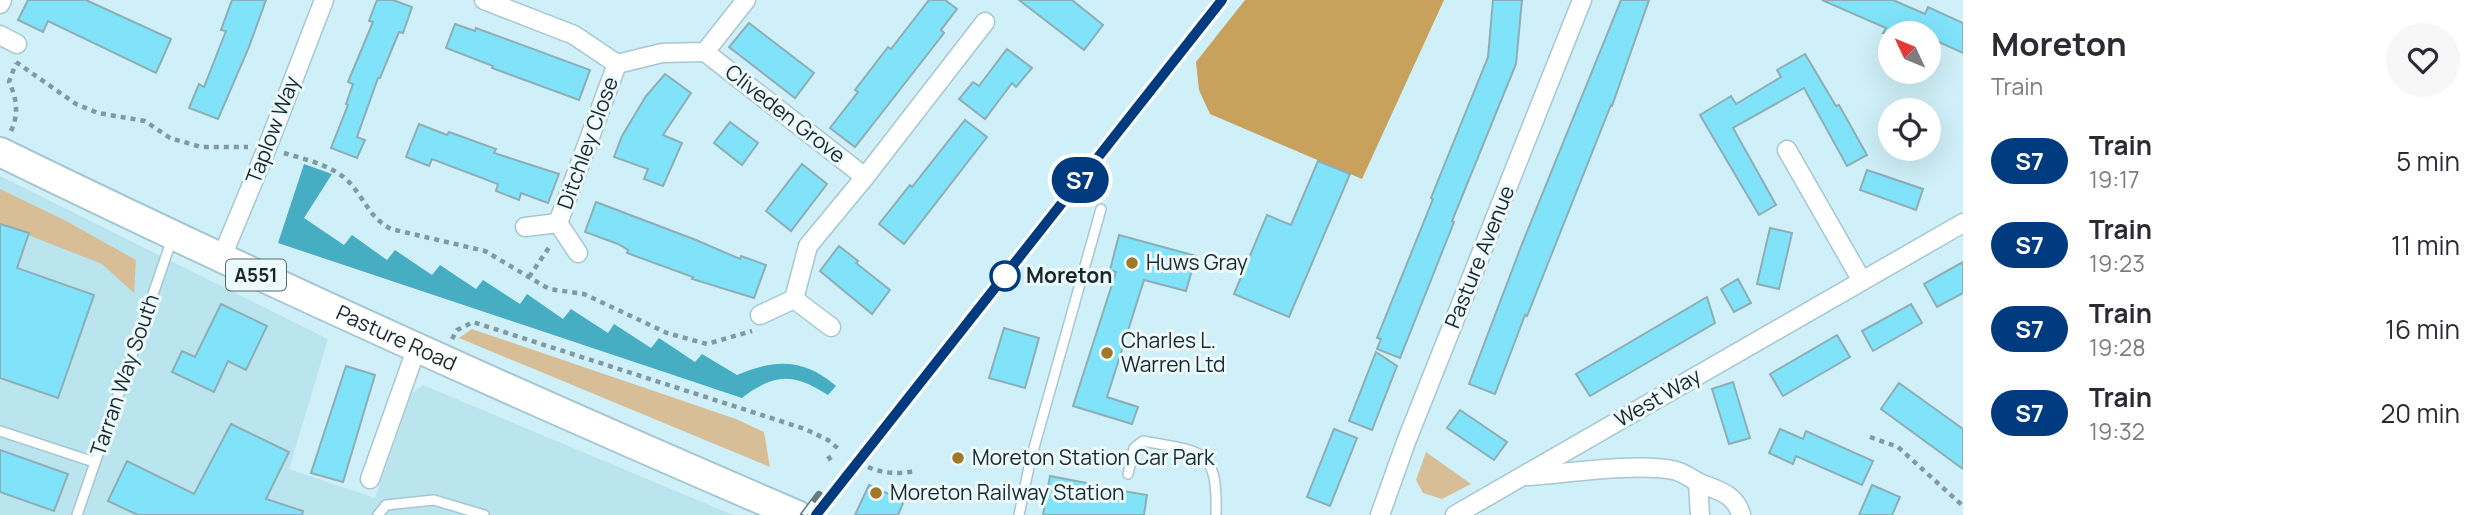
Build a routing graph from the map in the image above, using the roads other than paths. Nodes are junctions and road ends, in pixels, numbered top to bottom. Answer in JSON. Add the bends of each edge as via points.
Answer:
{"nodes":[{"id":1,"x":324,"y":0,"type":"edge"},
{"id":2,"x":484,"y":0,"type":"edge"},
{"id":3,"x":746,"y":0,"type":"edge"},
{"id":4,"x":1582,"y":0,"type":"edge"},
{"id":5,"x":985,"y":22,"type":"dead end"},
{"id":6,"x":0,"y":35,"type":"edge"},
{"id":7,"x":19,"y":49,"type":"road end"},
{"id":8,"x":705,"y":52,"type":"junction"},
{"id":9,"x":617,"y":64,"type":"junction"},
{"id":10,"x":1787,"y":150,"type":"dead end"},
{"id":11,"x":0,"y":152,"type":"edge"},
{"id":12,"x":865,"y":177,"type":"junction"},
{"id":13,"x":1101,"y":209,"type":"dead end"},
{"id":14,"x":558,"y":223,"type":"junction"},
{"id":15,"x":1963,"y":223,"type":"edge"},
{"id":16,"x":525,"y":227,"type":"dead end"},
{"id":17,"x":173,"y":236,"type":"junction"},
{"id":18,"x":578,"y":253,"type":"dead end"},
{"id":19,"x":221,"y":259,"type":"junction"},
{"id":20,"x":1862,"y":281,"type":"junction"},
{"id":21,"x":794,"y":299,"type":"junction"},
{"id":22,"x":760,"y":315,"type":"road end"},
{"id":23,"x":831,"y":327,"type":"dead end"},
{"id":24,"x":417,"y":347,"type":"junction"},
{"id":25,"x":0,"y":431,"type":"edge"},
{"id":26,"x":94,"y":462,"type":"junction"},
{"id":27,"x":1128,"y":474,"type":"dead end"},
{"id":28,"x":1523,"y":476,"type":"junction"},
{"id":29,"x":370,"y":479,"type":"dead end"},
{"id":30,"x":1698,"y":482,"type":"junction"},
{"id":31,"x":77,"y":515,"type":"edge"},
{"id":32,"x":378,"y":515,"type":"edge"},
{"id":33,"x":484,"y":515,"type":"edge"},
{"id":34,"x":797,"y":515,"type":"edge"},
{"id":35,"x":1020,"y":515,"type":"edge"},
{"id":36,"x":1216,"y":515,"type":"edge"},
{"id":37,"x":1380,"y":515,"type":"edge"},
{"id":38,"x":1454,"y":515,"type":"edge"},
{"id":39,"x":1700,"y":515,"type":"edge"},
{"id":40,"x":1741,"y":515,"type":"edge"}],
"edges":[{"from":1,"to":19,"type":"street","name":"Taplow Way"},
{"from":2,"to":9,"type":"street","via":[[574,35]]},
{"from":3,"to":8,"type":"street"},
{"from":4,"to":37,"type":"street","name":"Pasture Avenue"},
{"from":5,"to":12,"type":"street","name":"Cliveden Grove"},
{"from":6,"to":7,"type":"street"},
{"from":8,"to":9,"type":"street","via":[[662,53]]},
{"from":8,"to":12,"type":"street","name":"Cliveden Grove"},
{"from":9,"to":14,"type":"street","name":"Ditchley Close"},
{"from":10,"to":20,"type":"street"},
{"from":11,"to":17,"type":"main road","name":"Pasture Road","number":"A551"},
{"from":12,"to":21,"type":"street","name":"Cliveden Grove","via":[[808,246]]},
{"from":13,"to":35,"type":"lane","via":[[1030,462]]},
{"from":14,"to":16,"type":"street","name":"Ditchley Close"},
{"from":14,"to":18,"type":"street","name":"Ditchley Close"},
{"from":15,"to":20,"type":"street","name":"West Way"},
{"from":17,"to":19,"type":"main road","name":"Pasture Road","number":"A551"},
{"from":17,"to":26,"type":"lane","name":"Tarran Way South"},
{"from":19,"to":24,"type":"main road","name":"Pasture Road","number":"A551"},
{"from":20,"to":28,"type":"street","name":"West Way"},
{"from":21,"to":22,"type":"street"},
{"from":21,"to":23,"type":"street"},
{"from":24,"to":29,"type":"street"},
{"from":24,"to":34,"type":"main road","name":"Pasture Road","number":"A551"},
{"from":25,"to":26,"type":"lane"},
{"from":26,"to":31,"type":"lane","name":"Tarran Way South"},
{"from":27,"to":36,"type":"lane","via":[[1134,448],[1143,440],[1198,452],[1217,483]]},
{"from":28,"to":30,"type":"street","via":[[1650,467],[1677,470]]},
{"from":28,"to":38,"type":"street","name":"West Way"},
{"from":30,"to":39,"type":"street"},
{"from":30,"to":40,"type":"street","via":[[1736,501]]},
{"from":32,"to":33,"type":"lane","via":[[386,505],[434,500]]}]}
